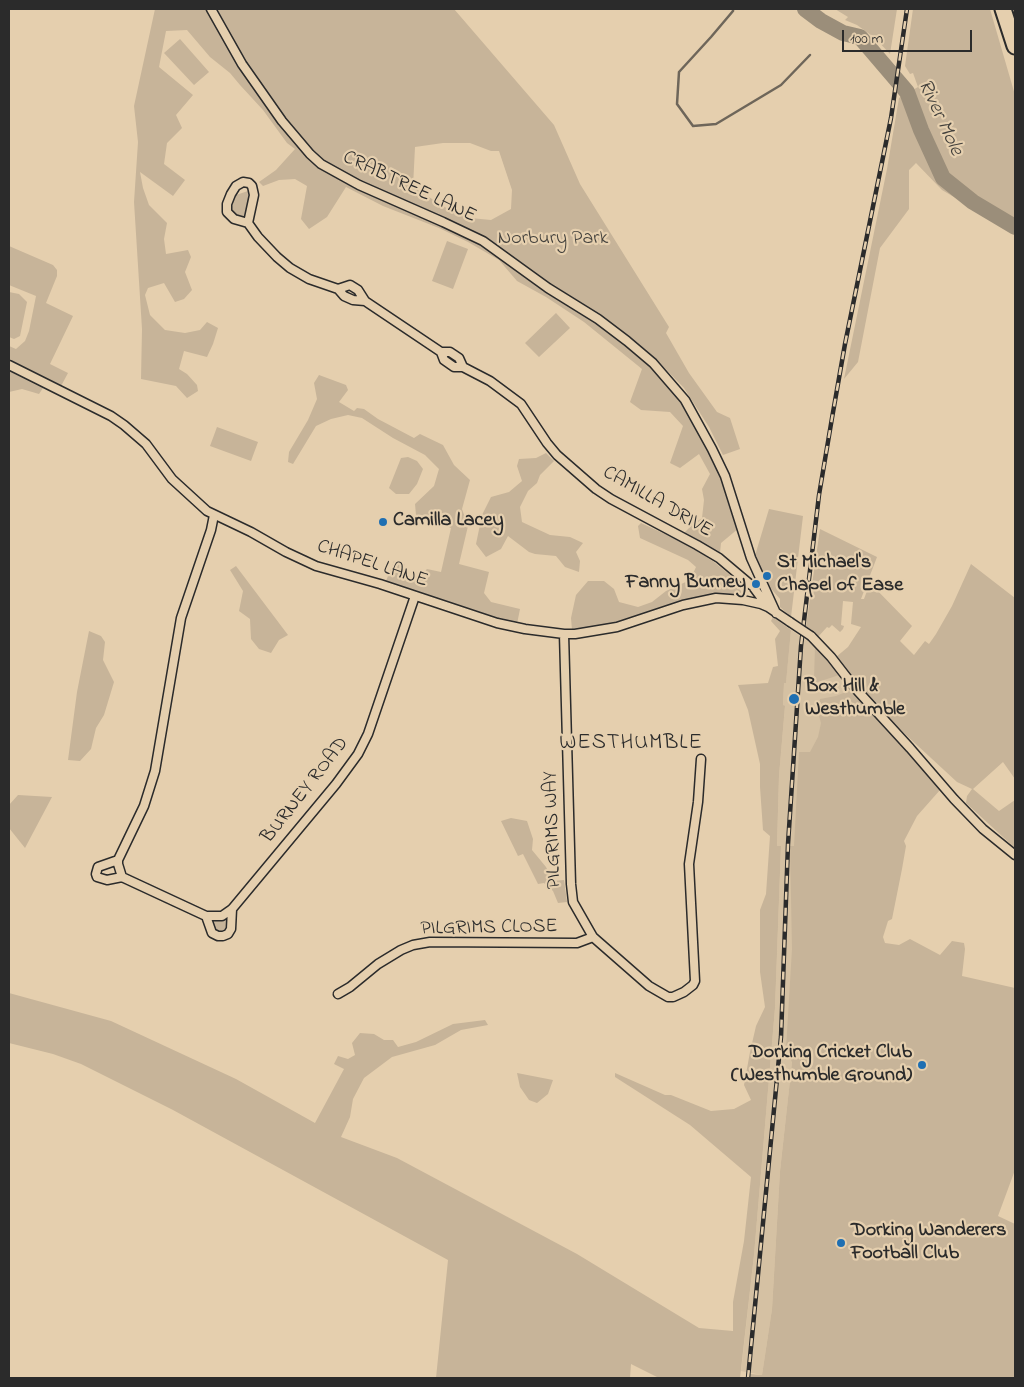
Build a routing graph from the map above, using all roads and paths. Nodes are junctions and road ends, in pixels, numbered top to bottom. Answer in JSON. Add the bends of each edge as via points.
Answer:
{"nodes":[{"id":1,"x":211,"y":9,"type":"edge"},
{"id":2,"x":1003,"y":9,"type":"edge"},
{"id":3,"x":1015,"y":46,"type":"edge"},
{"id":4,"x":248,"y":223,"type":"junction"},
{"id":5,"x":338,"y":289,"type":"junction"},
{"id":6,"x":365,"y":301,"type":"junction"},
{"id":7,"x":9,"y":365,"type":"edge"},
{"id":8,"x":214,"y":515,"type":"junction"},
{"id":9,"x":415,"y":596,"type":"junction"},
{"id":10,"x":768,"y":607,"type":"junction"},
{"id":11,"x":776,"y":613,"type":"junction"},
{"id":12,"x":564,"y":634,"type":"junction"},
{"id":13,"x":701,"y":759,"type":"dead end"},
{"id":14,"x":1015,"y":856,"type":"edge"},
{"id":15,"x":118,"y":860,"type":"junction"},
{"id":16,"x":122,"y":877,"type":"junction"},
{"id":17,"x":232,"y":909,"type":"junction"},
{"id":18,"x":206,"y":916,"type":"junction"},
{"id":19,"x":593,"y":937,"type":"junction"},
{"id":20,"x":338,"y":994,"type":"dead end"}],
"edges":[{"from":1,"to":11,"type":"street","name":"CRABTREE LANE","via":[[242,64],[282,121],[321,164],[359,185],[483,241],[598,319],[653,363],[685,400],[712,449],[725,476],[751,558]]},
{"from":2,"to":3,"type":"highway"},
{"from":4,"to":4,"type":"street","name":"CAMILLA DRIVE","via":[[254,195],[252,186],[243,182],[231,194],[227,212],[234,219]]},
{"from":4,"to":5,"type":"street","name":"CAMILLA DRIVE","via":[[290,268]]},
{"from":5,"to":6,"type":"street","name":"CAMILLA DRIVE","via":[[344,296]]},
{"from":5,"to":6,"type":"street","name":"CAMILLA DRIVE","via":[[350,286],[358,290]]},
{"from":6,"to":10,"type":"street","name":"CAMILLA DRIVE","via":[[441,352],[444,360],[454,367],[463,367],[490,381],[520,404],[550,447],[596,489],[711,554],[753,586]]},
{"from":7,"to":8,"type":"street","name":"CHAPEL LANE","via":[[124,425],[146,444],[172,479]]},
{"from":8,"to":9,"type":"street","name":"CHAPEL LANE","via":[[316,566]]},
{"from":8,"to":15,"type":"street","via":[[180,618],[155,771],[144,806]]},
{"from":9,"to":12,"type":"street","name":"CHAPEL LANE","via":[[497,623]]},
{"from":9,"to":17,"type":"street","name":"BURNEY ROAD","via":[[368,734],[358,754]]},
{"from":10,"to":11,"type":"street","name":"CHAPEL LANE"},
{"from":10,"to":12,"type":"street","name":"CHAPEL LANE","via":[[743,600],[714,598],[617,626]]},
{"from":11,"to":14,"type":"street","name":"CHAPEL LANE","bridge":true,"via":[[811,636],[954,799]]},
{"from":12,"to":19,"type":"street","name":"PILGRIMS WAY","via":[[570,884],[573,902]]},
{"from":13,"to":19,"type":"street","name":"PILGRIMS WAY","via":[[690,864],[693,985],[673,997],[662,995]]},
{"from":15,"to":16,"type":"street"},
{"from":15,"to":16,"type":"street","via":[[98,867],[96,874],[107,880]]},
{"from":16,"to":18,"type":"street"},
{"from":17,"to":18,"type":"street","via":[[222,916]]},
{"from":17,"to":18,"type":"street","via":[[231,929],[223,936],[212,933]]},
{"from":19,"to":20,"type":"street","name":"PILGRIMS CLOSE","via":[[577,944],[430,942],[413,945],[378,964]]}]}
